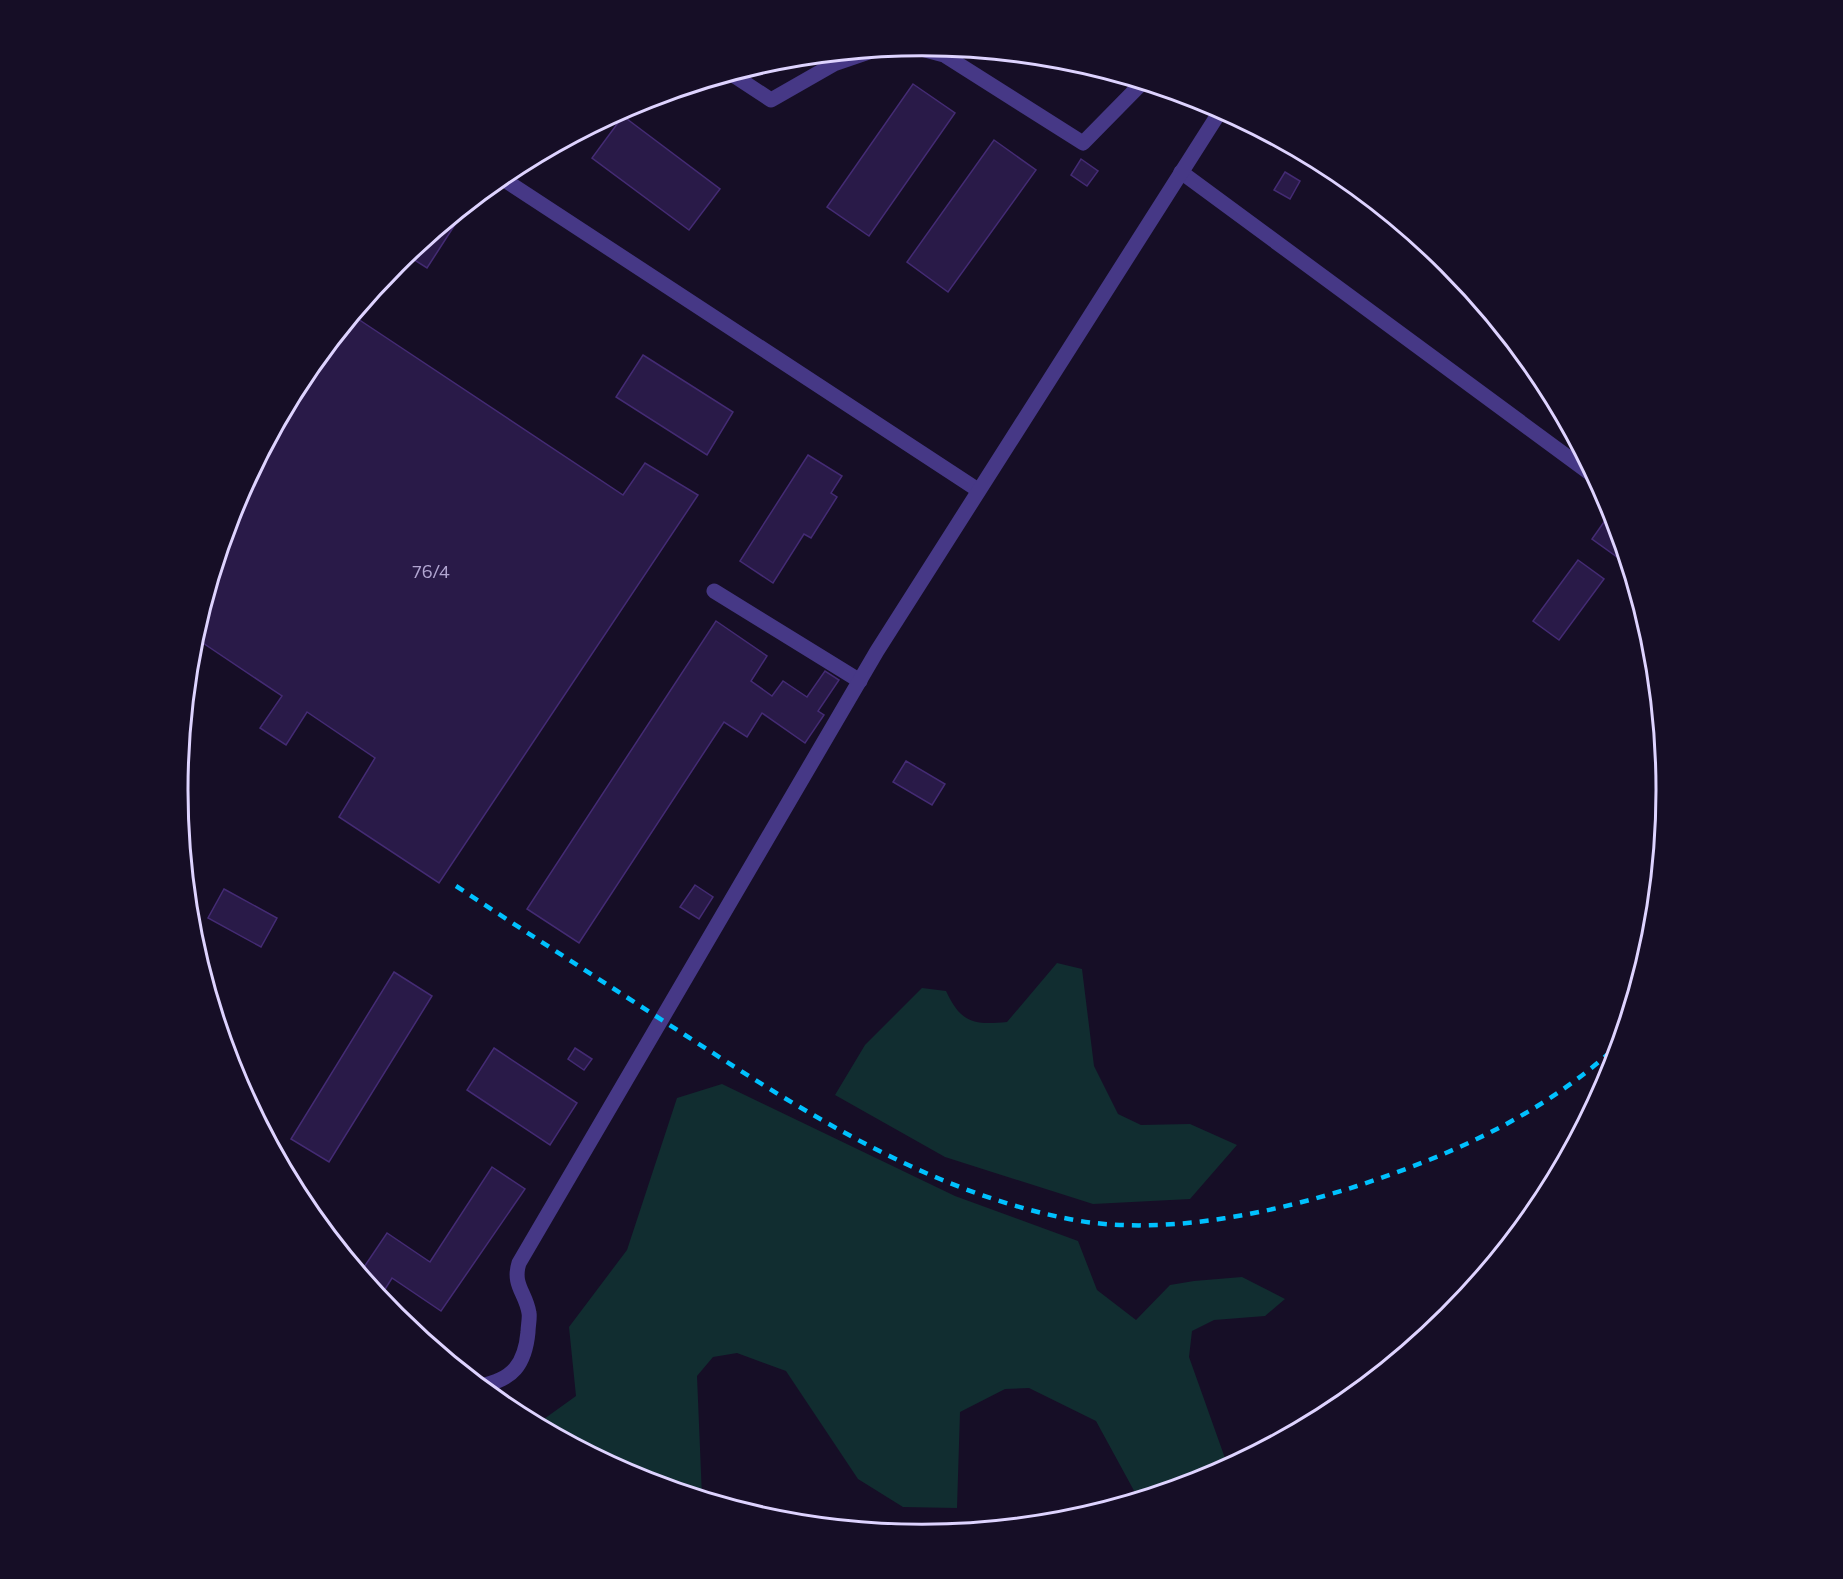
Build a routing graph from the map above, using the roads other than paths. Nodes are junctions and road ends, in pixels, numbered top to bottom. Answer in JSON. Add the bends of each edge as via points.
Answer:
{"nodes":[{"id":1,"x":946,"y":57,"type":"edge"},
{"id":2,"x":846,"y":60,"type":"edge"},
{"id":3,"x":739,"y":79,"type":"edge"},
{"id":4,"x":1137,"y":88,"type":"edge"},
{"id":5,"x":1216,"y":117,"type":"edge"},
{"id":6,"x":1181,"y":172,"type":"junction"},
{"id":7,"x":509,"y":183,"type":"edge"},
{"id":8,"x":1581,"y":466,"type":"edge"},
{"id":9,"x":978,"y":490,"type":"junction"},
{"id":10,"x":714,"y":591,"type":"dead end"},
{"id":11,"x":860,"y":681,"type":"junction"},
{"id":12,"x":489,"y":1382,"type":"edge"}],
"edges":[{"from":1,"to":4,"type":"street","via":[[1083,143]]},
{"from":2,"to":3,"type":"street","via":[[771,100]]},
{"from":5,"to":6,"type":"street"},
{"from":6,"to":8,"type":"street"},
{"from":6,"to":9,"type":"street"},
{"from":7,"to":9,"type":"street"},
{"from":9,"to":11,"type":"street"},
{"from":10,"to":11,"type":"street"},
{"from":11,"to":12,"type":"street","via":[[519,1263],[515,1276],[530,1313],[526,1350],[516,1371]]}]}
